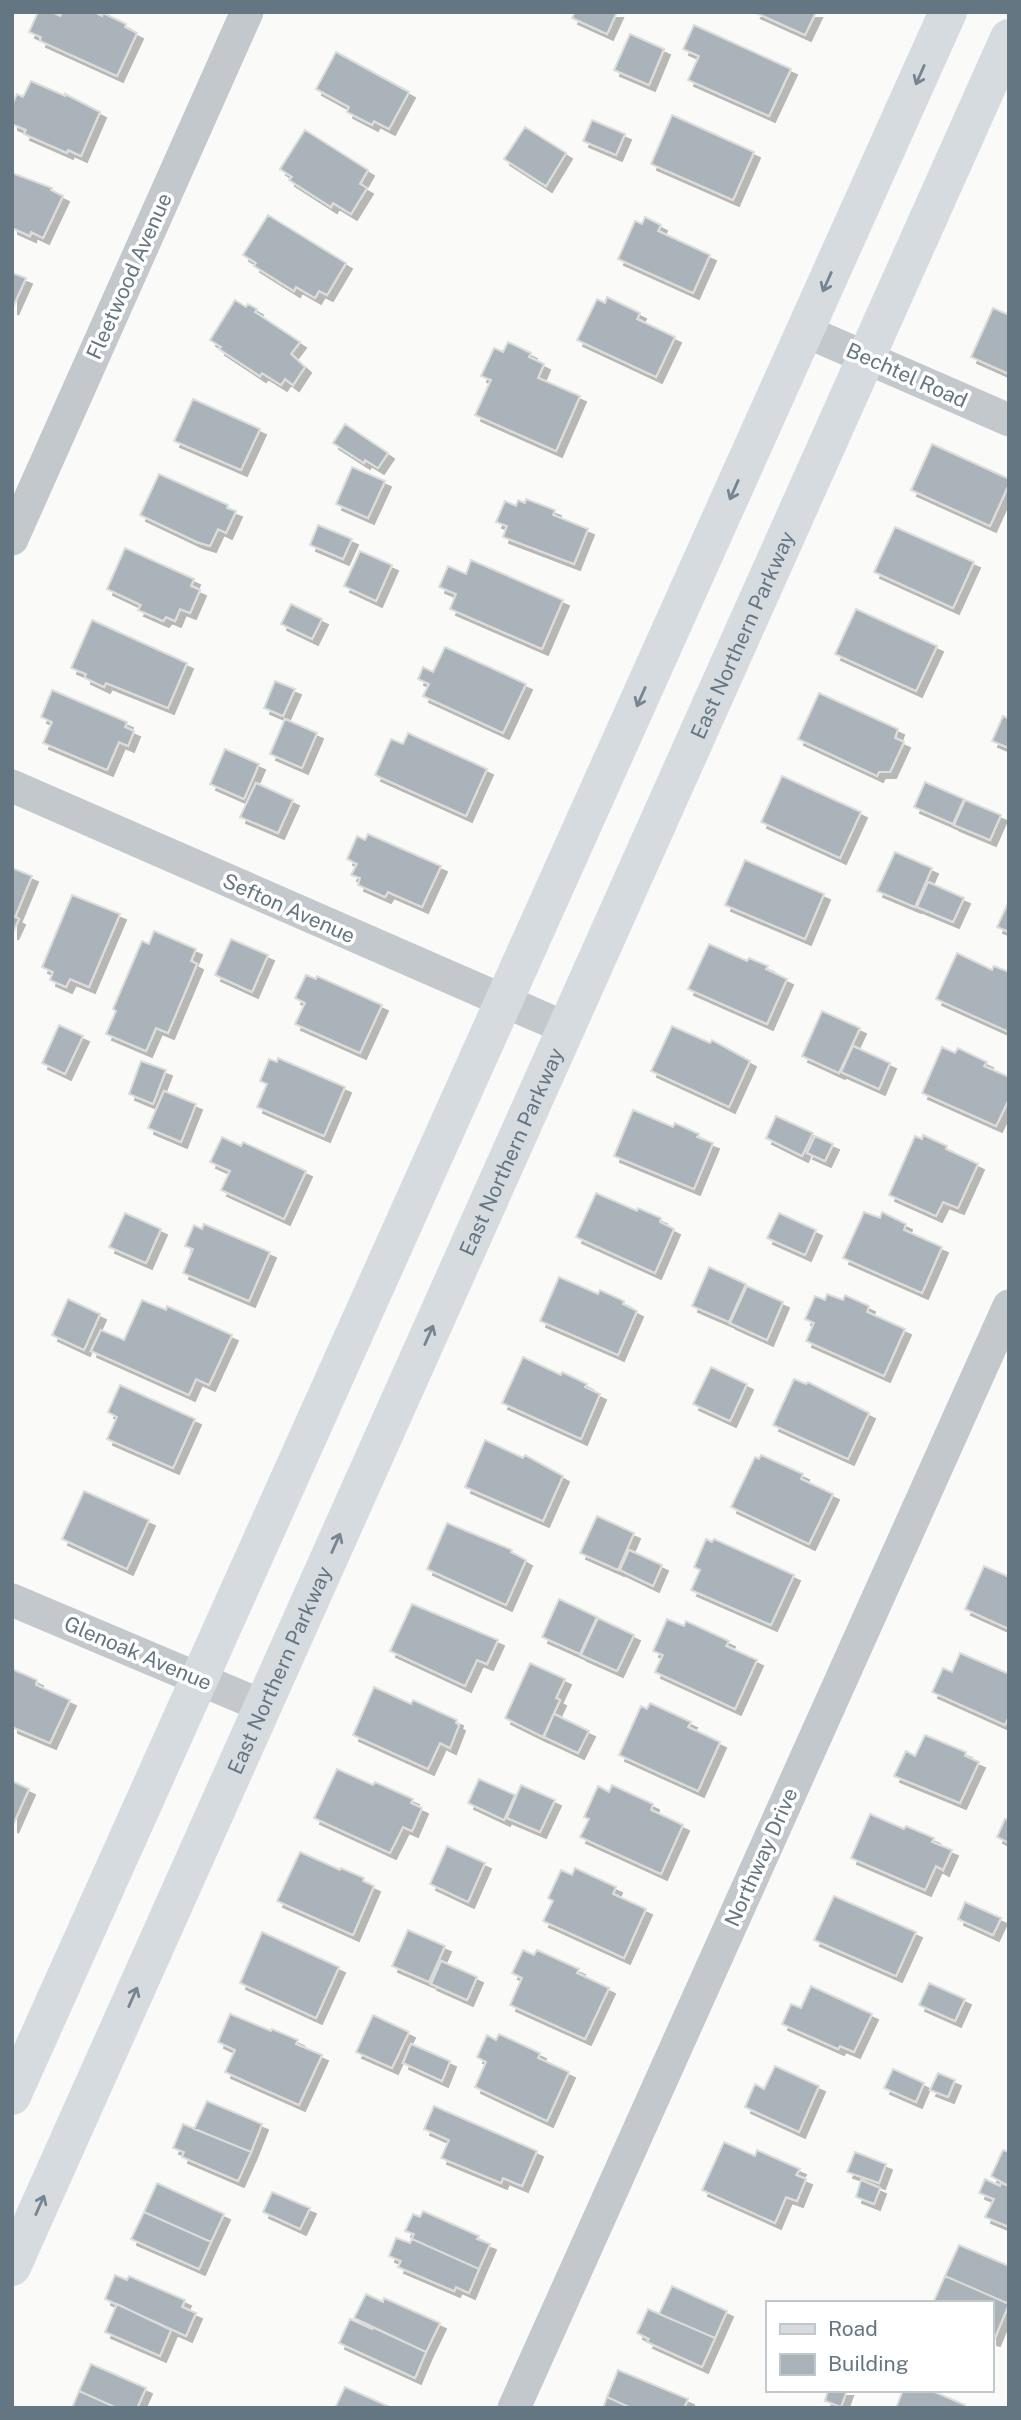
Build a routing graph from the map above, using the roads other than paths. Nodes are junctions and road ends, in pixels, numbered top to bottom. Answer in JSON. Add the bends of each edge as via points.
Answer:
{"nodes":[{"id":1,"x":247,"y":12,"type":"edge"},
{"id":2,"x":948,"y":12,"type":"edge"},
{"id":3,"x":1009,"y":38,"type":"edge"},
{"id":4,"x":805,"y":331,"type":"junction"},
{"id":5,"x":867,"y":356,"type":"junction"},
{"id":6,"x":1009,"y":420,"type":"edge"},
{"id":7,"x":12,"y":540,"type":"edge"},
{"id":8,"x":12,"y":786,"type":"edge"},
{"id":9,"x":504,"y":1002,"type":"junction"},
{"id":10,"x":566,"y":1028,"type":"junction"},
{"id":11,"x":1009,"y":1306,"type":"edge"},
{"id":12,"x":12,"y":1600,"type":"edge"},
{"id":13,"x":200,"y":1679,"type":"junction"},
{"id":14,"x":263,"y":1706,"type":"junction"},
{"id":15,"x":12,"y":2096,"type":"edge"},
{"id":16,"x":12,"y":2267,"type":"edge"},
{"id":17,"x":514,"y":2408,"type":"edge"}],
"edges":[{"from":1,"to":7,"type":"street","name":"Fleetwood Avenue"},
{"from":2,"to":4,"type":"main road","one_way":true},
{"from":3,"to":5,"type":"main road","name":"East Northern Parkway"},
{"from":4,"to":5,"type":"street","name":"Bechtel Road"},
{"from":4,"to":9,"type":"main road","one_way":true},
{"from":5,"to":6,"type":"street","name":"Bechtel Road"},
{"from":5,"to":10,"type":"main road","name":"East Northern Parkway"},
{"from":8,"to":9,"type":"street","name":"Sefton Avenue"},
{"from":9,"to":10,"type":"street","name":"Sefton Avenue"},
{"from":9,"to":13,"type":"main road"},
{"from":14,"to":10,"type":"main road","name":"East Northern Parkway","one_way":true},
{"from":11,"to":17,"type":"street","name":"Northway Drive"},
{"from":12,"to":13,"type":"street","name":"Glenoak Avenue"},
{"from":13,"to":14,"type":"street","name":"Glenoak Avenue"},
{"from":13,"to":15,"type":"main road"},
{"from":16,"to":14,"type":"main road","name":"East Northern Parkway","one_way":true}]}
